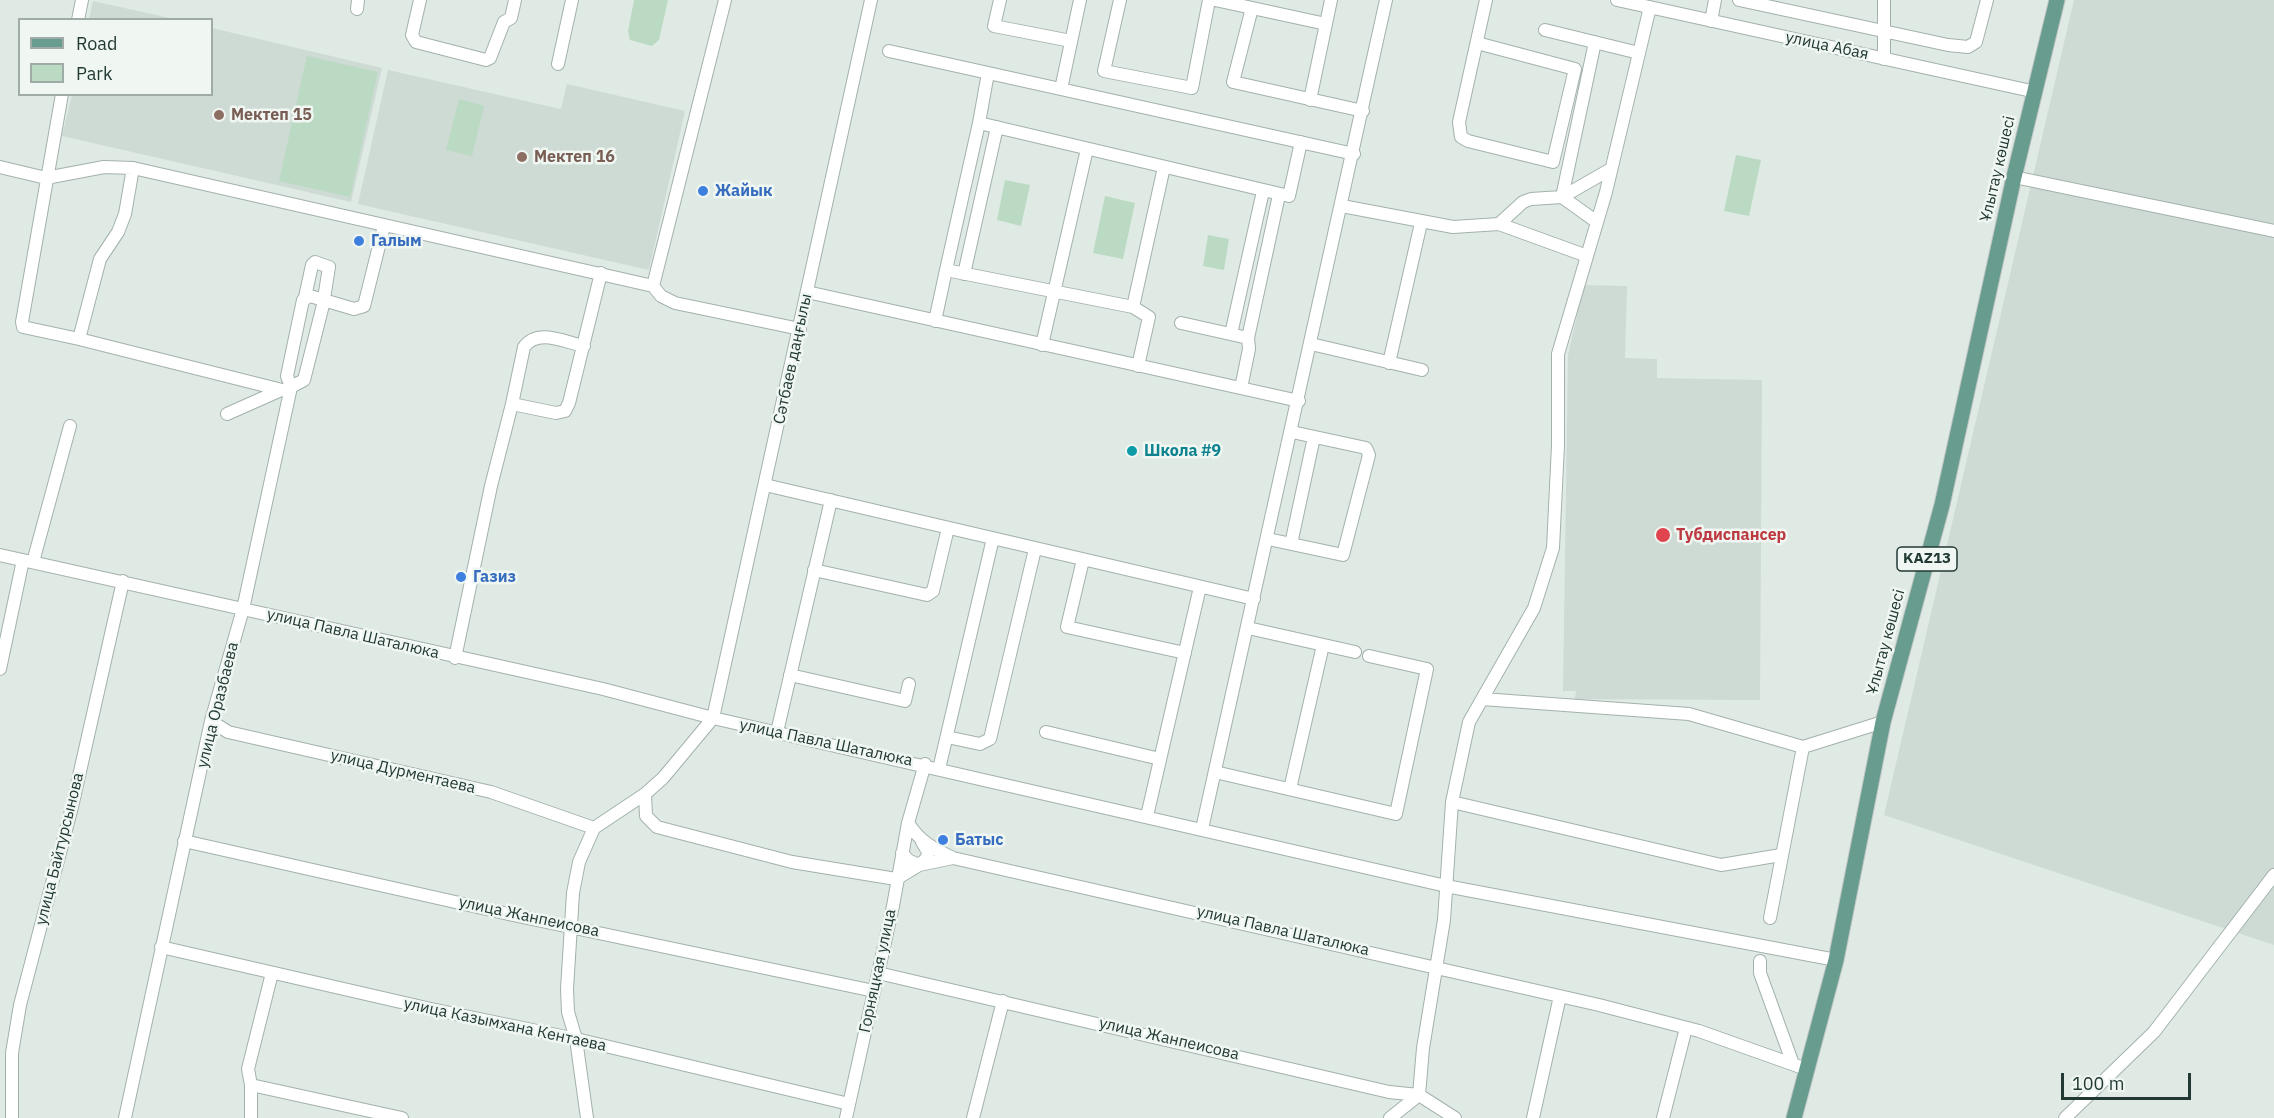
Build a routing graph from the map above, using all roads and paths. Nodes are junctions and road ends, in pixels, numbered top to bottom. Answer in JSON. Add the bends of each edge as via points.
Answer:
{"nodes":[{"id":1,"x":82,"y":0,"type":"edge"},
{"id":2,"x":420,"y":0,"type":"edge"},
{"id":3,"x":515,"y":0,"type":"edge"},
{"id":4,"x":572,"y":0,"type":"edge"},
{"id":5,"x":726,"y":0,"type":"edge"},
{"id":6,"x":871,"y":0,"type":"edge"},
{"id":7,"x":1000,"y":0,"type":"edge"},
{"id":8,"x":1080,"y":0,"type":"edge"},
{"id":9,"x":1120,"y":0,"type":"edge"},
{"id":10,"x":1209,"y":0,"type":"edge"},
{"id":11,"x":1215,"y":0,"type":"edge"},
{"id":12,"x":1331,"y":0,"type":"edge"},
{"id":13,"x":1386,"y":0,"type":"edge"},
{"id":14,"x":1486,"y":0,"type":"edge"},
{"id":15,"x":1617,"y":0,"type":"edge"},
{"id":16,"x":1715,"y":0,"type":"edge"},
{"id":17,"x":1739,"y":0,"type":"edge"},
{"id":18,"x":1884,"y":0,"type":"edge"},
{"id":19,"x":1987,"y":0,"type":"edge"},
{"id":20,"x":2057,"y":0,"type":"edge"},
{"id":21,"x":1650,"y":7,"type":"junction"},
{"id":22,"x":1252,"y":8,"type":"junction"},
{"id":23,"x":78,"y":18,"type":"edge"},
{"id":24,"x":1711,"y":21,"type":"junction"},
{"id":25,"x":1326,"y":24,"type":"junction"},
{"id":26,"x":1545,"y":30,"type":"dead end"},
{"id":27,"x":1885,"y":32,"type":"junction"},
{"id":28,"x":1071,"y":41,"type":"junction"},
{"id":29,"x":1595,"y":42,"type":"junction"},
{"id":30,"x":1477,"y":43,"type":"junction"},
{"id":31,"x":889,"y":51,"type":"dead end"},
{"id":32,"x":1639,"y":53,"type":"junction"},
{"id":33,"x":1884,"y":59,"type":"junction"},
{"id":34,"x":558,"y":64,"type":"dead end"},
{"id":35,"x":988,"y":73,"type":"junction"},
{"id":36,"x":1061,"y":89,"type":"junction"},
{"id":37,"x":2036,"y":92,"type":"junction"},
{"id":38,"x":63,"y":96,"type":"edge"},
{"id":39,"x":1310,"y":100,"type":"junction"},
{"id":40,"x":1363,"y":111,"type":"junction"},
{"id":41,"x":979,"y":123,"type":"junction"},
{"id":42,"x":997,"y":127,"type":"junction"},
{"id":43,"x":1301,"y":142,"type":"junction"},
{"id":44,"x":1087,"y":149,"type":"junction"},
{"id":45,"x":1354,"y":154,"type":"junction"},
{"id":46,"x":0,"y":167,"type":"edge"},
{"id":47,"x":1164,"y":167,"type":"junction"},
{"id":48,"x":133,"y":168,"type":"junction"},
{"id":49,"x":1611,"y":169,"type":"junction"},
{"id":50,"x":2014,"y":177,"type":"junction"},
{"id":51,"x":46,"y":178,"type":"junction"},
{"id":52,"x":1263,"y":191,"type":"junction"},
{"id":53,"x":1279,"y":195,"type":"junction"},
{"id":54,"x":1563,"y":197,"type":"junction"},
{"id":55,"x":1342,"y":206,"type":"junction"},
{"id":56,"x":1597,"y":222,"type":"junction"},
{"id":57,"x":1421,"y":223,"type":"junction"},
{"id":58,"x":1499,"y":224,"type":"junction"},
{"id":59,"x":384,"y":226,"type":"junction"},
{"id":60,"x":2274,"y":231,"type":"edge"},
{"id":61,"x":1587,"y":256,"type":"junction"},
{"id":62,"x":946,"y":270,"type":"junction"},
{"id":63,"x":601,"y":273,"type":"junction"},
{"id":64,"x":964,"y":274,"type":"junction"},
{"id":65,"x":653,"y":286,"type":"junction"},
{"id":66,"x":807,"y":291,"type":"junction"},
{"id":67,"x":1057,"y":291,"type":"junction"},
{"id":68,"x":307,"y":297,"type":"junction"},
{"id":69,"x":323,"y":299,"type":"junction"},
{"id":70,"x":1133,"y":307,"type":"junction"},
{"id":71,"x":935,"y":321,"type":"junction"},
{"id":72,"x":1181,"y":323,"type":"dead end"},
{"id":73,"x":800,"y":329,"type":"junction"},
{"id":74,"x":1231,"y":334,"type":"junction"},
{"id":75,"x":1248,"y":338,"type":"junction"},
{"id":76,"x":79,"y":339,"type":"junction"},
{"id":77,"x":1311,"y":344,"type":"junction"},
{"id":78,"x":1042,"y":345,"type":"junction"},
{"id":79,"x":584,"y":346,"type":"junction"},
{"id":80,"x":1389,"y":363,"type":"junction"},
{"id":81,"x":1138,"y":366,"type":"junction"},
{"id":82,"x":1422,"y":370,"type":"dead end"},
{"id":83,"x":1241,"y":388,"type":"junction"},
{"id":84,"x":287,"y":390,"type":"junction"},
{"id":85,"x":1299,"y":401,"type":"junction"},
{"id":86,"x":512,"y":404,"type":"junction"},
{"id":87,"x":227,"y":414,"type":"dead end"},
{"id":88,"x":70,"y":426,"type":"dead end"},
{"id":89,"x":1292,"y":432,"type":"junction"},
{"id":90,"x":1314,"y":437,"type":"junction"},
{"id":91,"x":765,"y":485,"type":"junction"},
{"id":92,"x":831,"y":500,"type":"junction"},
{"id":93,"x":948,"y":528,"type":"junction"},
{"id":94,"x":993,"y":538,"type":"junction"},
{"id":95,"x":1268,"y":539,"type":"junction"},
{"id":96,"x":1291,"y":544,"type":"junction"},
{"id":97,"x":1035,"y":549,"type":"junction"},
{"id":98,"x":0,"y":555,"type":"edge"},
{"id":99,"x":1083,"y":560,"type":"junction"},
{"id":100,"x":28,"y":561,"type":"junction"},
{"id":101,"x":814,"y":570,"type":"junction"},
{"id":102,"x":123,"y":581,"type":"junction"},
{"id":103,"x":1200,"y":587,"type":"junction"},
{"id":104,"x":1254,"y":599,"type":"junction"},
{"id":105,"x":243,"y":609,"type":"junction"},
{"id":106,"x":1248,"y":628,"type":"junction"},
{"id":107,"x":1323,"y":645,"type":"junction"},
{"id":108,"x":1355,"y":652,"type":"dead end"},
{"id":109,"x":1185,"y":653,"type":"junction"},
{"id":110,"x":1369,"y":656,"type":"dead end"},
{"id":111,"x":455,"y":658,"type":"junction"},
{"id":112,"x":0,"y":669,"type":"edge"},
{"id":113,"x":790,"y":675,"type":"junction"},
{"id":114,"x":909,"y":684,"type":"dead end"},
{"id":115,"x":1482,"y":699,"type":"junction"},
{"id":116,"x":713,"y":718,"type":"junction"},
{"id":117,"x":212,"y":720,"type":"junction"},
{"id":118,"x":1883,"y":722,"type":"junction"},
{"id":119,"x":777,"y":732,"type":"junction"},
{"id":120,"x":1046,"y":732,"type":"dead end"},
{"id":121,"x":947,"y":736,"type":"junction"},
{"id":122,"x":1803,"y":747,"type":"junction"},
{"id":123,"x":1161,"y":759,"type":"junction"},
{"id":124,"x":925,"y":764,"type":"junction"},
{"id":125,"x":939,"y":769,"type":"junction"},
{"id":126,"x":1215,"y":772,"type":"junction"},
{"id":127,"x":1290,"y":789,"type":"junction"},
{"id":128,"x":645,"y":794,"type":"junction"},
{"id":129,"x":1452,"y":802,"type":"junction"},
{"id":130,"x":1147,"y":816,"type":"junction"},
{"id":131,"x":908,"y":823,"type":"junction"},
{"id":132,"x":594,"y":828,"type":"junction"},
{"id":133,"x":1202,"y":829,"type":"junction"},
{"id":134,"x":184,"y":841,"type":"junction"},
{"id":135,"x":924,"y":843,"type":"junction"},
{"id":136,"x":903,"y":848,"type":"junction"},
{"id":137,"x":1781,"y":855,"type":"junction"},
{"id":138,"x":954,"y":858,"type":"junction"},
{"id":139,"x":919,"y":865,"type":"junction"},
{"id":140,"x":2274,"y":875,"type":"edge"},
{"id":141,"x":896,"y":879,"type":"junction"},
{"id":142,"x":1446,"y":886,"type":"junction"},
{"id":143,"x":1770,"y":918,"type":"dead end"},
{"id":144,"x":572,"y":927,"type":"junction"},
{"id":145,"x":161,"y":947,"type":"junction"},
{"id":146,"x":1836,"y":960,"type":"junction"},
{"id":147,"x":1760,"y":961,"type":"dead end"},
{"id":148,"x":1438,"y":966,"type":"junction"},
{"id":149,"x":272,"y":973,"type":"junction"},
{"id":150,"x":878,"y":973,"type":"junction"},
{"id":151,"x":874,"y":991,"type":"junction"},
{"id":152,"x":1560,"y":996,"type":"junction"},
{"id":153,"x":1003,"y":1001,"type":"junction"},
{"id":154,"x":1686,"y":1028,"type":"junction"},
{"id":155,"x":576,"y":1039,"type":"junction"},
{"id":156,"x":1799,"y":1066,"type":"junction"},
{"id":157,"x":251,"y":1085,"type":"junction"},
{"id":158,"x":1419,"y":1095,"type":"junction"},
{"id":159,"x":849,"y":1104,"type":"junction"},
{"id":160,"x":977,"y":1117,"type":"edge"},
{"id":161,"x":12,"y":1118,"type":"edge"},
{"id":162,"x":125,"y":1118,"type":"edge"},
{"id":163,"x":250,"y":1118,"type":"edge"},
{"id":164,"x":402,"y":1118,"type":"edge"},
{"id":165,"x":587,"y":1118,"type":"edge"},
{"id":166,"x":846,"y":1118,"type":"edge"},
{"id":167,"x":1390,"y":1118,"type":"edge"},
{"id":168,"x":1455,"y":1118,"type":"edge"},
{"id":169,"x":1533,"y":1118,"type":"edge"},
{"id":170,"x":1663,"y":1118,"type":"edge"},
{"id":171,"x":1794,"y":1118,"type":"edge"},
{"id":172,"x":2065,"y":1118,"type":"edge"}],
"edges":[{"from":1,"to":23,"type":"street"},
{"from":2,"to":3,"type":"street","via":[[412,35],[416,42],[486,60],[504,22],[511,18]]},
{"from":4,"to":34,"type":"street"},
{"from":5,"to":65,"type":"street"},
{"from":6,"to":66,"type":"street","name":"Сәтбаев даңғылы"},
{"from":7,"to":28,"type":"street","via":[[994,26]]},
{"from":8,"to":28,"type":"street"},
{"from":9,"to":10,"type":"street","via":[[1104,70],[1192,88]]},
{"from":11,"to":22,"type":"street"},
{"from":12,"to":25,"type":"street"},
{"from":13,"to":40,"type":"street"},
{"from":14,"to":30,"type":"street"},
{"from":15,"to":21,"type":"street","name":"улица Абая"},
{"from":16,"to":24,"type":"street"},
{"from":17,"to":27,"type":"street"},
{"from":18,"to":27,"type":"street"},
{"from":19,"to":27,"type":"street","via":[[1976,42],[1968,47]]},
{"from":20,"to":37,"type":"main road","name":"Ұлытау көшесі","number":"KAZ13"},
{"from":21,"to":24,"type":"street","name":"улица Абая"},
{"from":21,"to":32,"type":"street"},
{"from":22,"to":25,"type":"street"},
{"from":22,"to":39,"type":"street","via":[[1233,82]]},
{"from":24,"to":33,"type":"street","name":"улица Абая"},
{"from":25,"to":39,"type":"street"},
{"from":26,"to":29,"type":"street"},
{"from":27,"to":33,"type":"street"},
{"from":28,"to":36,"type":"street"},
{"from":29,"to":32,"type":"street"},
{"from":29,"to":54,"type":"street"},
{"from":30,"to":30,"type":"street","via":[[1459,122],[1461,137],[1553,162],[1575,69]]},
{"from":31,"to":35,"type":"street"},
{"from":32,"to":49,"type":"street"},
{"from":33,"to":37,"type":"street","name":"улица Абая"},
{"from":35,"to":36,"type":"street"},
{"from":35,"to":41,"type":"street"},
{"from":36,"to":43,"type":"street"},
{"from":37,"to":50,"type":"main road","name":"Ұлытау көшесі","number":"KAZ13"},
{"from":38,"to":51,"type":"street"},
{"from":39,"to":40,"type":"street"},
{"from":40,"to":45,"type":"street"},
{"from":41,"to":42,"type":"street"},
{"from":41,"to":62,"type":"street"},
{"from":42,"to":44,"type":"street"},
{"from":42,"to":64,"type":"street"},
{"from":43,"to":45,"type":"street"},
{"from":43,"to":53,"type":"street","via":[[1289,196]]},
{"from":44,"to":47,"type":"street"},
{"from":44,"to":67,"type":"street"},
{"from":45,"to":55,"type":"street"},
{"from":46,"to":51,"type":"street"},
{"from":47,"to":52,"type":"street"},
{"from":47,"to":70,"type":"street"},
{"from":48,"to":51,"type":"street","via":[[104,167]]},
{"from":48,"to":59,"type":"street"},
{"from":48,"to":76,"type":"street","via":[[125,214],[100,259]]},
{"from":49,"to":54,"type":"street"},
{"from":49,"to":56,"type":"street"},
{"from":50,"to":60,"type":"street"},
{"from":50,"to":118,"type":"main road","name":"Ұлытау көшесі","number":"KAZ13","via":[[1942,505]]},
{"from":51,"to":76,"type":"street","via":[[23,327]]},
{"from":52,"to":53,"type":"street"},
{"from":52,"to":74,"type":"street"},
{"from":53,"to":75,"type":"street"},
{"from":54,"to":56,"type":"street"},
{"from":54,"to":58,"type":"street","via":[[1531,199],[1511,210]]},
{"from":55,"to":57,"type":"street"},
{"from":55,"to":77,"type":"street"},
{"from":56,"to":61,"type":"street"},
{"from":57,"to":58,"type":"street","via":[[1453,227]]},
{"from":57,"to":80,"type":"street"},
{"from":58,"to":61,"type":"street"},
{"from":59,"to":63,"type":"street"},
{"from":59,"to":69,"type":"street","via":[[364,306],[354,309]]},
{"from":61,"to":115,"type":"street","via":[[1558,354],[1553,548],[1534,608]]},
{"from":62,"to":64,"type":"street"},
{"from":62,"to":71,"type":"street"},
{"from":63,"to":65,"type":"street"},
{"from":63,"to":79,"type":"street"},
{"from":64,"to":67,"type":"street"},
{"from":65,"to":73,"type":"street","via":[[660,296],[675,303]]},
{"from":66,"to":71,"type":"street"},
{"from":66,"to":73,"type":"street","name":"Сәтбаев даңғылы"},
{"from":67,"to":70,"type":"street"},
{"from":67,"to":78,"type":"street"},
{"from":68,"to":69,"type":"street"},
{"from":68,"to":69,"type":"street","name":"улица Оразбаева","via":[[315,262],[329,267]]},
{"from":68,"to":84,"type":"street","name":"улица Оразбаева"},
{"from":69,"to":84,"type":"street","via":[[304,380]]},
{"from":70,"to":81,"type":"street","via":[[1149,317]]},
{"from":71,"to":78,"type":"street"},
{"from":72,"to":74,"type":"street"},
{"from":73,"to":91,"type":"street","name":"Сәтбаев даңғылы"},
{"from":74,"to":75,"type":"street"},
{"from":75,"to":83,"type":"street"},
{"from":76,"to":84,"type":"street"},
{"from":77,"to":80,"type":"street"},
{"from":77,"to":85,"type":"street"},
{"from":78,"to":81,"type":"street"},
{"from":79,"to":86,"type":"street","via":[[565,411],[556,413]]},
{"from":79,"to":86,"type":"street","via":[[538,336],[529,340],[524,347]]},
{"from":80,"to":82,"type":"street"},
{"from":81,"to":83,"type":"street"},
{"from":83,"to":85,"type":"street"},
{"from":84,"to":87,"type":"street"},
{"from":84,"to":105,"type":"street","name":"улица Оразбаева"},
{"from":85,"to":89,"type":"street"},
{"from":86,"to":111,"type":"street"},
{"from":88,"to":100,"type":"street"},
{"from":89,"to":90,"type":"street"},
{"from":89,"to":95,"type":"street"},
{"from":90,"to":96,"type":"street"},
{"from":90,"to":96,"type":"street","via":[[1366,448],[1369,455],[1343,555]]},
{"from":91,"to":92,"type":"street"},
{"from":91,"to":116,"type":"street","name":"Сәтбаев даңғылы"},
{"from":92,"to":93,"type":"street"},
{"from":92,"to":101,"type":"street"},
{"from":93,"to":94,"type":"street"},
{"from":93,"to":101,"type":"street","via":[[933,591],[927,595]]},
{"from":94,"to":97,"type":"street"},
{"from":94,"to":121,"type":"street"},
{"from":95,"to":96,"type":"street"},
{"from":95,"to":104,"type":"street"},
{"from":97,"to":99,"type":"street"},
{"from":97,"to":121,"type":"street","via":[[990,739],[980,744]]},
{"from":98,"to":100,"type":"street","name":"улица Павла Шаталюка"},
{"from":99,"to":103,"type":"street"},
{"from":99,"to":109,"type":"street","via":[[1067,627]]},
{"from":100,"to":102,"type":"street","name":"улица Павла Шаталюка"},
{"from":100,"to":112,"type":"street"},
{"from":101,"to":113,"type":"street"},
{"from":102,"to":105,"type":"street","name":"улица Павла Шаталюка"},
{"from":102,"to":161,"type":"street","name":"улица Байтурсынова","via":[[72,807],[20,1005],[12,1053]]},
{"from":103,"to":104,"type":"street"},
{"from":103,"to":109,"type":"street"},
{"from":104,"to":106,"type":"street"},
{"from":105,"to":111,"type":"street","name":"улица Павла Шаталюка"},
{"from":105,"to":117,"type":"street","name":"улица Оразбаева"},
{"from":106,"to":107,"type":"street"},
{"from":106,"to":126,"type":"street"},
{"from":107,"to":108,"type":"street"},
{"from":107,"to":127,"type":"street"},
{"from":109,"to":123,"type":"street"},
{"from":110,"to":127,"type":"street","via":[[1427,669],[1396,814]]},
{"from":111,"to":116,"type":"street","name":"улица Павла Шаталюка","via":[[603,689]]},
{"from":113,"to":114,"type":"street","via":[[905,701]]},
{"from":113,"to":119,"type":"street"},
{"from":115,"to":122,"type":"street","via":[[1689,714]]},
{"from":115,"to":129,"type":"street","via":[[1469,722]]},
{"from":116,"to":119,"type":"street","name":"улица Павла Шаталюка"},
{"from":116,"to":128,"type":"street"},
{"from":117,"to":132,"type":"street","name":"улица Дурментаева","via":[[228,732],[491,792]]},
{"from":117,"to":134,"type":"street","name":"улица Оразбаева"},
{"from":118,"to":122,"type":"street"},
{"from":118,"to":146,"type":"main road","name":"Ұлытау көшесі","number":"KAZ13"},
{"from":119,"to":124,"type":"street","name":"улица Павла Шаталюка"},
{"from":120,"to":123,"type":"street"},
{"from":121,"to":125,"type":"street"},
{"from":122,"to":137,"type":"street"},
{"from":123,"to":130,"type":"street"},
{"from":124,"to":125,"type":"street"},
{"from":124,"to":131,"type":"street","name":"улица Павла Шаталюка"},
{"from":125,"to":130,"type":"street"},
{"from":126,"to":127,"type":"street"},
{"from":126,"to":133,"type":"street"},
{"from":128,"to":132,"type":"street"},
{"from":128,"to":141,"type":"street","via":[[646,816],[657,827],[792,862]]},
{"from":129,"to":137,"type":"street","via":[[1721,865]]},
{"from":129,"to":142,"type":"street"},
{"from":130,"to":133,"type":"street"},
{"from":131,"to":135,"type":"street","name":"улица Павла Шаталюка"},
{"from":131,"to":136,"type":"street","name":"Горняцкая улица"},
{"from":132,"to":144,"type":"street","via":[[579,862]]},
{"from":133,"to":142,"type":"street"},
{"from":134,"to":144,"type":"street","name":"улица Жанпеисова"},
{"from":134,"to":145,"type":"street","name":"улица Оразбаева"},
{"from":135,"to":136,"type":"street","via":[[915,840]]},
{"from":135,"to":138,"type":"street","name":"улица Павла Шаталюка"},
{"from":135,"to":139,"type":"street","via":[[927,858]]},
{"from":136,"to":139,"type":"street","via":[[908,860]]},
{"from":136,"to":141,"type":"street","name":"Горняцкая улица"},
{"from":137,"to":143,"type":"street"},
{"from":138,"to":139,"type":"street"},
{"from":138,"to":148,"type":"street","name":"улица Павла Шаталюка"},
{"from":139,"to":141,"type":"street"},
{"from":140,"to":172,"type":"street","via":[[2154,1032]]},
{"from":141,"to":150,"type":"street","name":"Горняцкая улица"},
{"from":142,"to":146,"type":"street"},
{"from":142,"to":148,"type":"street"},
{"from":144,"to":151,"type":"street","name":"улица Жанпеисова"},
{"from":144,"to":155,"type":"street","via":[[567,989],[568,1012]]},
{"from":145,"to":149,"type":"street","name":"улица Казымхана Кентаева"},
{"from":145,"to":162,"type":"street","name":"улица Оразбаева"},
{"from":146,"to":156,"type":"main road","name":"Ұлытау көшесі","number":"KAZ13"},
{"from":147,"to":156,"type":"street","via":[[1760,974]]},
{"from":148,"to":152,"type":"street","name":"улица Павла Шаталюка"},
{"from":148,"to":158,"type":"street"},
{"from":149,"to":155,"type":"street","name":"улица Казымхана Кентаева"},
{"from":149,"to":157,"type":"street","via":[[248,1070]]},
{"from":150,"to":151,"type":"street","name":"Горняцкая улица"},
{"from":150,"to":153,"type":"street","name":"улица Жанпеисова"},
{"from":151,"to":159,"type":"street","name":"Горняцкая улица"},
{"from":152,"to":154,"type":"street","name":"улица Павла Шаталюка"},
{"from":152,"to":169,"type":"street"},
{"from":153,"to":158,"type":"street","name":"улица Жанпеисова","via":[[1389,1092]]},
{"from":153,"to":160,"type":"street"},
{"from":154,"to":156,"type":"street","name":"улица Павла Шаталюка"},
{"from":154,"to":170,"type":"street"},
{"from":155,"to":159,"type":"street","name":"улица Казымхана Кентаева"},
{"from":155,"to":165,"type":"street"},
{"from":156,"to":171,"type":"main road","name":"Ұлытау көшесі","number":"KAZ13"},
{"from":157,"to":163,"type":"street"},
{"from":157,"to":164,"type":"street"},
{"from":158,"to":167,"type":"street"},
{"from":158,"to":168,"type":"street","name":"улица Жанпеисова"},
{"from":159,"to":166,"type":"street","name":"Горняцкая улица"}]}
